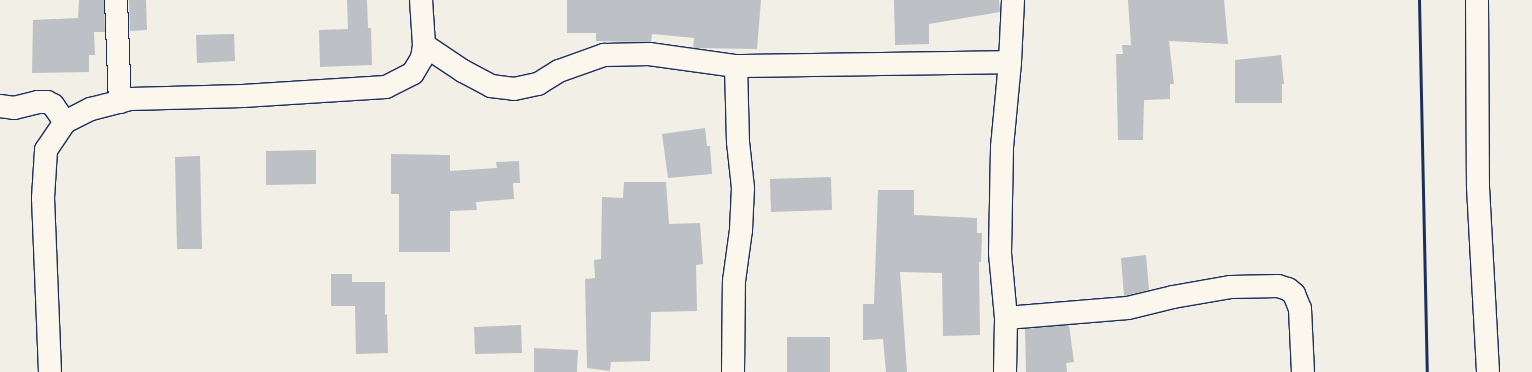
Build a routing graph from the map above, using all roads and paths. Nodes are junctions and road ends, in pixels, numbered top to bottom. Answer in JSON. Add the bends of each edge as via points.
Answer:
{"nodes":[{"id":1,"x":116,"y":0,"type":"edge"},
{"id":2,"x":421,"y":0,"type":"edge"},
{"id":3,"x":1013,"y":0,"type":"edge"},
{"id":4,"x":1478,"y":0,"type":"edge"},
{"id":5,"x":424,"y":45,"type":"junction"},
{"id":6,"x":1010,"y":62,"type":"junction"},
{"id":7,"x":736,"y":66,"type":"junction"},
{"id":8,"x":120,"y":102,"type":"junction"},
{"id":9,"x":0,"y":106,"type":"edge"},
{"id":10,"x":65,"y":122,"type":"junction"},
{"id":11,"x":1006,"y":318,"type":"junction"},
{"id":12,"x":50,"y":372,"type":"edge"},
{"id":13,"x":733,"y":372,"type":"edge"},
{"id":14,"x":1005,"y":372,"type":"edge"},
{"id":15,"x":1304,"y":372,"type":"edge"},
{"id":16,"x":1488,"y":372,"type":"edge"}],
"edges":[{"from":1,"to":8,"type":"street"},
{"from":2,"to":5,"type":"street"},
{"from":3,"to":6,"type":"street"},
{"from":4,"to":16,"type":"street","via":[[1478,187]]},
{"from":5,"to":7,"type":"street","via":[[463,71],[492,86],[514,89],[538,84],[559,72],[604,55],[649,54]]},
{"from":5,"to":8,"type":"street","via":[[422,58],[413,73],[386,87],[243,96],[130,99]]},
{"from":6,"to":7,"type":"street"},
{"from":6,"to":11,"type":"street","via":[[1002,147],[1000,253]]},
{"from":7,"to":13,"type":"street","via":[[738,142],[743,188],[741,230],[734,281]]},
{"from":8,"to":10,"type":"street","via":[[91,109]]},
{"from":9,"to":10,"type":"street","via":[[14,108],[47,102],[53,105]]},
{"from":10,"to":12,"type":"street","via":[[46,150],[43,198]]},
{"from":11,"to":14,"type":"street"},
{"from":11,"to":15,"type":"street","via":[[1128,308],[1231,287],[1278,286],[1294,294],[1300,309]]}]}
